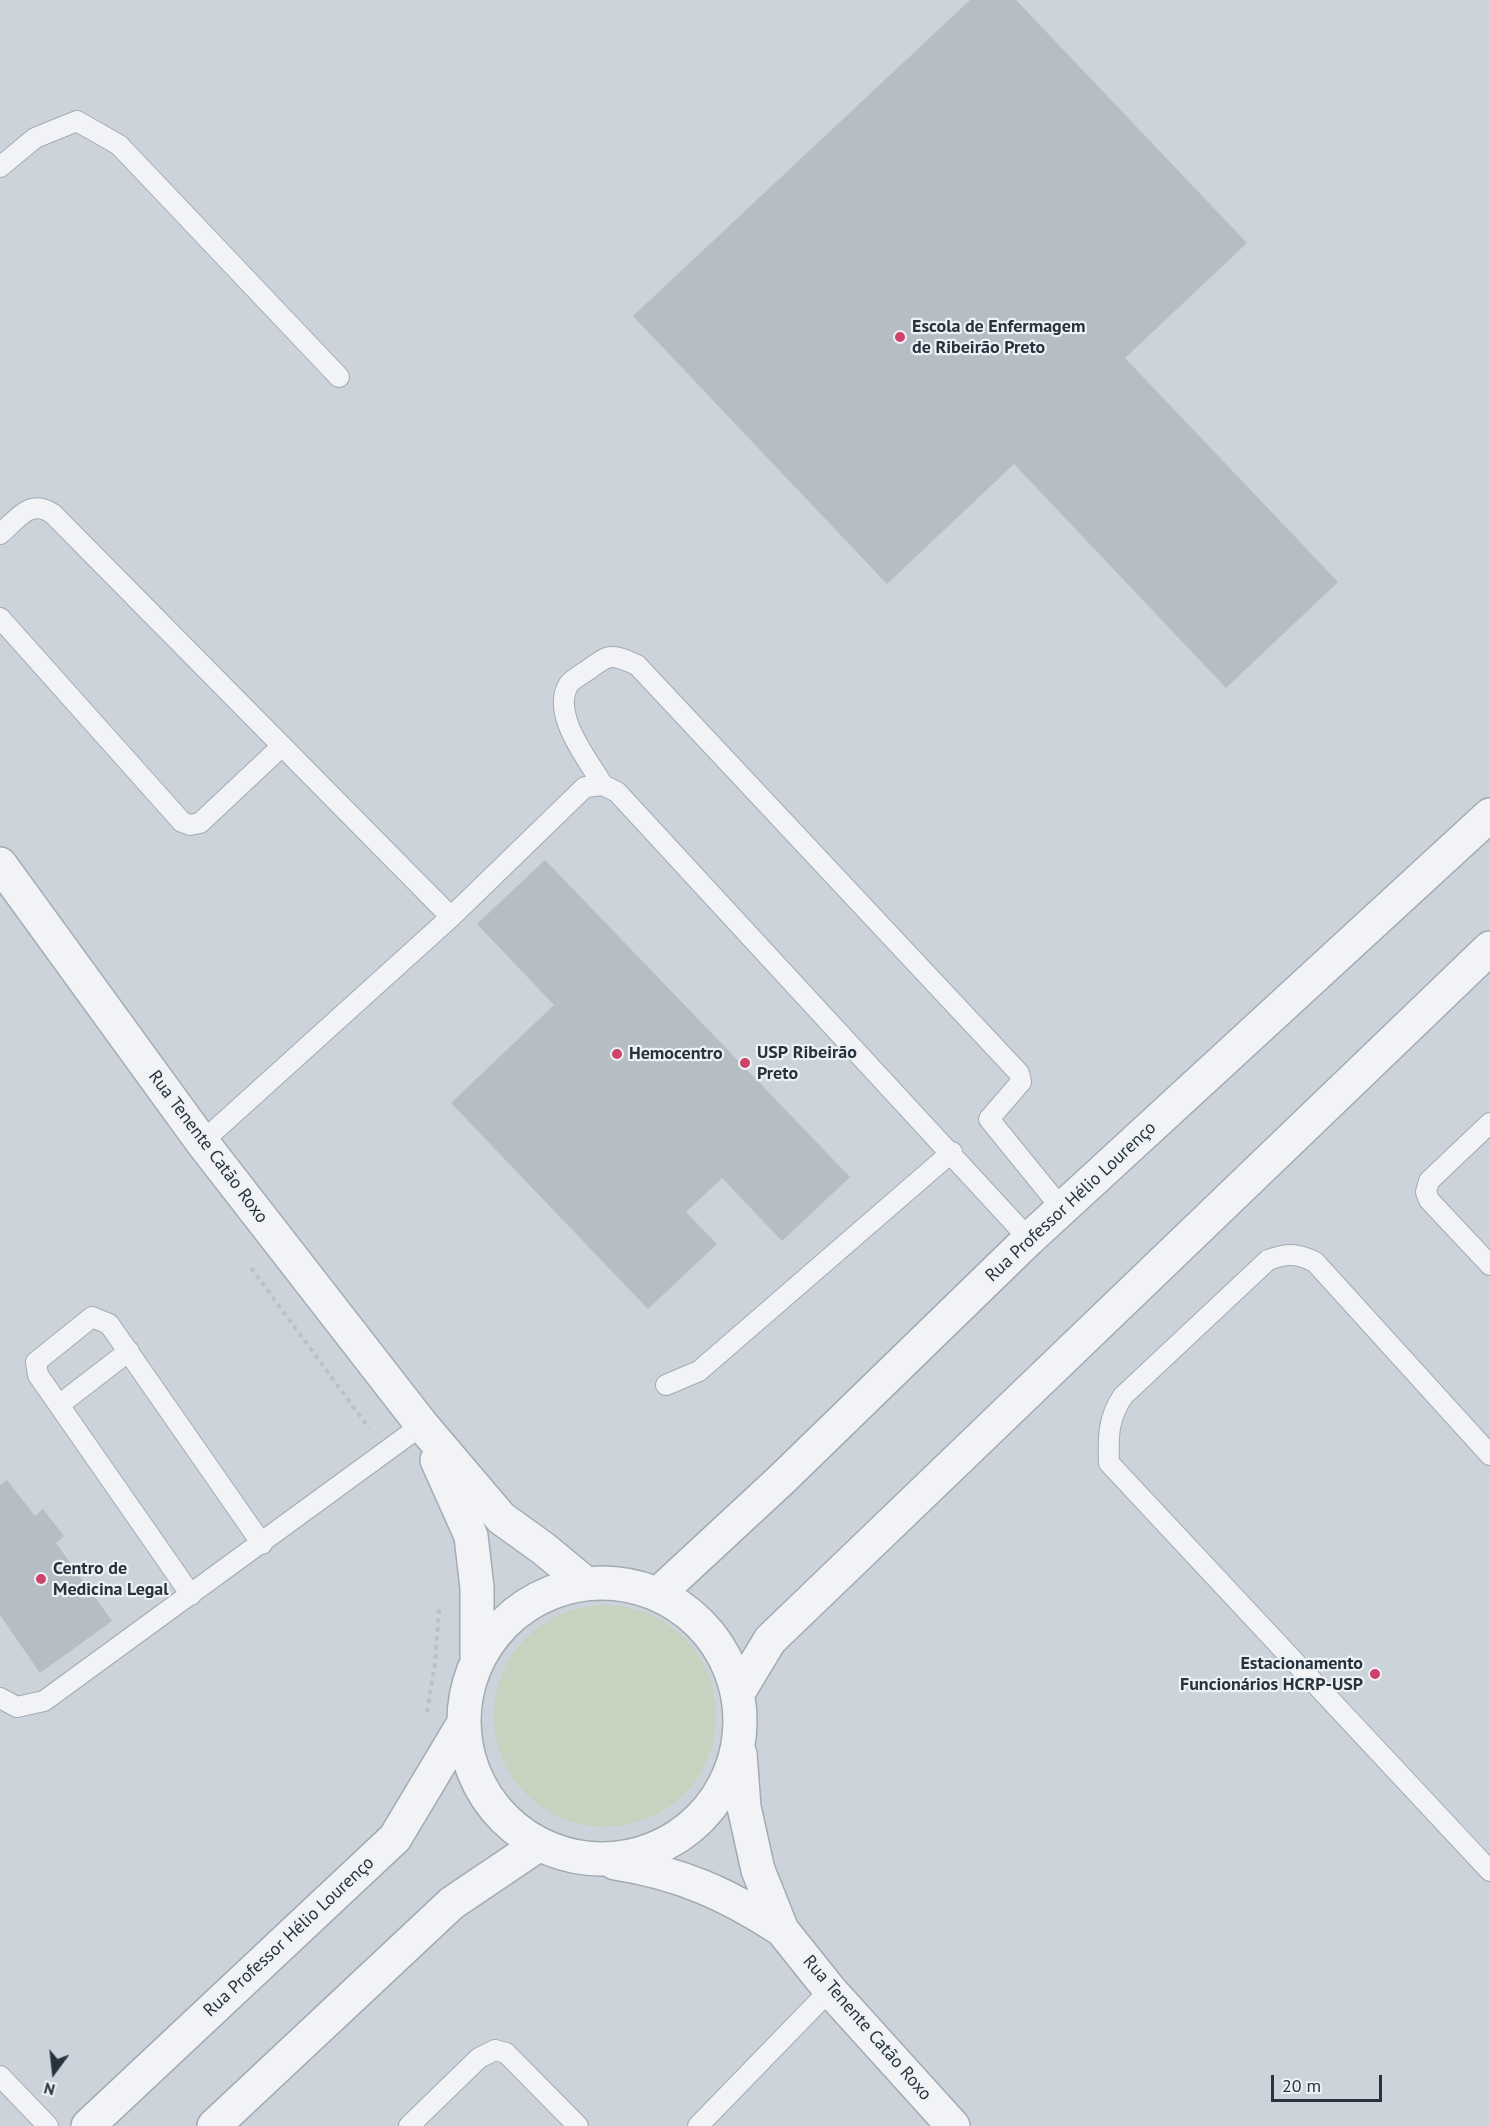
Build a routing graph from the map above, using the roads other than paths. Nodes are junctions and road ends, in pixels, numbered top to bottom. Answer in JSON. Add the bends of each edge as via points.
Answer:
{"nodes":[{"id":1,"x":0,"y":167,"type":"edge"},
{"id":2,"x":339,"y":377,"type":"dead end"},
{"id":3,"x":0,"y":534,"type":"edge"},
{"id":4,"x":0,"y":618,"type":"edge"},
{"id":5,"x":282,"y":746,"type":"junction"},
{"id":6,"x":603,"y":785,"type":"junction"},
{"id":7,"x":1490,"y":815,"type":"edge"},
{"id":8,"x":0,"y":864,"type":"edge"},
{"id":9,"x":451,"y":917,"type":"junction"},
{"id":10,"x":1490,"y":948,"type":"edge"},
{"id":11,"x":1486,"y":1126,"type":"edge"},
{"id":12,"x":202,"y":1142,"type":"junction"},
{"id":13,"x":952,"y":1152,"type":"junction"},
{"id":14,"x":1062,"y":1209,"type":"junction"},
{"id":15,"x":1029,"y":1239,"type":"junction"},
{"id":16,"x":1490,"y":1265,"type":"edge"},
{"id":17,"x":129,"y":1351,"type":"junction"},
{"id":18,"x":666,"y":1385,"type":"dead end"},
{"id":19,"x":59,"y":1405,"type":"junction"},
{"id":20,"x":422,"y":1425,"type":"junction"},
{"id":21,"x":1490,"y":1455,"type":"edge"},
{"id":22,"x":262,"y":1544,"type":"junction"},
{"id":23,"x":585,"y":1583,"type":"junction"},
{"id":24,"x":658,"y":1594,"type":"junction"},
{"id":25,"x":191,"y":1595,"type":"junction"},
{"id":26,"x":477,"y":1657,"type":"junction"},
{"id":27,"x":738,"y":1693,"type":"junction"},
{"id":28,"x":0,"y":1698,"type":"edge"},
{"id":29,"x":462,"y":1726,"type":"junction"},
{"id":30,"x":739,"y":1742,"type":"junction"},
{"id":31,"x":538,"y":1845,"type":"junction"},
{"id":32,"x":599,"y":1860,"type":"junction"},
{"id":33,"x":1490,"y":1871,"type":"edge"},
{"id":34,"x":782,"y":1930,"type":"junction"},
{"id":35,"x":830,"y":1990,"type":"junction"},
{"id":36,"x":0,"y":2076,"type":"edge"},
{"id":37,"x":48,"y":2126,"type":"edge"},
{"id":38,"x":88,"y":2126,"type":"edge"},
{"id":39,"x":214,"y":2126,"type":"edge"},
{"id":40,"x":409,"y":2126,"type":"edge"},
{"id":41,"x":578,"y":2126,"type":"edge"},
{"id":42,"x":698,"y":2126,"type":"edge"},
{"id":43,"x":953,"y":2126,"type":"edge"}],
"edges":[{"from":1,"to":2,"type":"lane","via":[[35,138],[77,121],[120,145]]},
{"from":3,"to":5,"type":"lane","via":[[32,507],[42,506],[53,514]]},
{"from":4,"to":5,"type":"lane","via":[[182,822],[200,823]]},
{"from":5,"to":9,"type":"lane"},
{"from":6,"to":9,"type":"lane","via":[[585,787]]},
{"from":6,"to":13,"type":"lane","via":[[617,792]]},
{"from":6,"to":14,"type":"lane","via":[[564,717],[563,701],[570,684],[603,658],[614,655],[637,665],[1019,1073],[1021,1082],[989,1119]]},
{"from":7,"to":14,"type":"street","name":"Rua Professor Hélio Lourenço"},
{"from":8,"to":12,"type":"street","name":"Rua Tenente Catão Roxo"},
{"from":9,"to":12,"type":"lane"},
{"from":10,"to":27,"type":"street","via":[[770,1640]]},
{"from":11,"to":16,"type":"lane","via":[[1429,1181],[1426,1192]]},
{"from":12,"to":20,"type":"street","name":"Rua Tenente Catão Roxo"},
{"from":13,"to":15,"type":"lane"},
{"from":13,"to":18,"type":"lane","via":[[699,1371]]},
{"from":14,"to":15,"type":"street","name":"Rua Professor Hélio Lourenço"},
{"from":15,"to":24,"type":"street","name":"Rua Professor Hélio Lourenço","via":[[782,1480]]},
{"from":17,"to":19,"type":"lane"},
{"from":17,"to":19,"type":"lane","via":[[109,1324],[92,1317],[36,1362],[38,1375]]},
{"from":17,"to":22,"type":"lane"},
{"from":19,"to":25,"type":"lane"},
{"from":20,"to":22,"type":"lane"},
{"from":20,"to":23,"type":"street","name":"Rua Tenente Catão Roxo","via":[[501,1518]]},
{"from":20,"to":26,"type":"street","name":"Rua Tenente Catão Roxo","via":[[471,1536],[477,1588]]},
{"from":21,"to":33,"type":"lane","via":[[1315,1262],[1300,1254],[1287,1253],[1268,1260],[1123,1396],[1107,1434],[1109,1463]]},
{"from":22,"to":25,"type":"lane"},
{"from":23,"to":24,"type":"street"},
{"from":23,"to":26,"type":"street","via":[[541,1596],[504,1621]]},
{"from":24,"to":27,"type":"street","via":[[695,1618],[722,1652]]},
{"from":25,"to":28,"type":"lane","via":[[44,1701],[17,1707]]},
{"from":26,"to":29,"type":"street"},
{"from":27,"to":30,"type":"street","name":"Rua Tenente Catão Roxo"},
{"from":29,"to":31,"type":"street","via":[[477,1782],[499,1815]]},
{"from":29,"to":38,"type":"street","name":"Rua Professor Hélio Lourenço","via":[[395,1838]]},
{"from":30,"to":32,"type":"street","via":[[723,1789],[692,1827],[648,1852]]},
{"from":30,"to":34,"type":"street","name":"Rua Tenente Catão Roxo","via":[[744,1807],[755,1859]]},
{"from":31,"to":32,"type":"street","name":"Rua Tenente Catão Roxo"},
{"from":31,"to":39,"type":"street","via":[[452,1903]]},
{"from":32,"to":34,"type":"street","name":"Rua Tenente Catão Roxo","via":[[648,1868],[695,1882],[740,1902]]},
{"from":34,"to":35,"type":"street","name":"Rua Tenente Catão Roxo"},
{"from":35,"to":42,"type":"lane"},
{"from":35,"to":43,"type":"street","name":"Rua Tenente Catão Roxo"},
{"from":36,"to":37,"type":"lane"},
{"from":40,"to":41,"type":"lane","via":[[479,2058],[495,2050],[506,2053]]}]}
